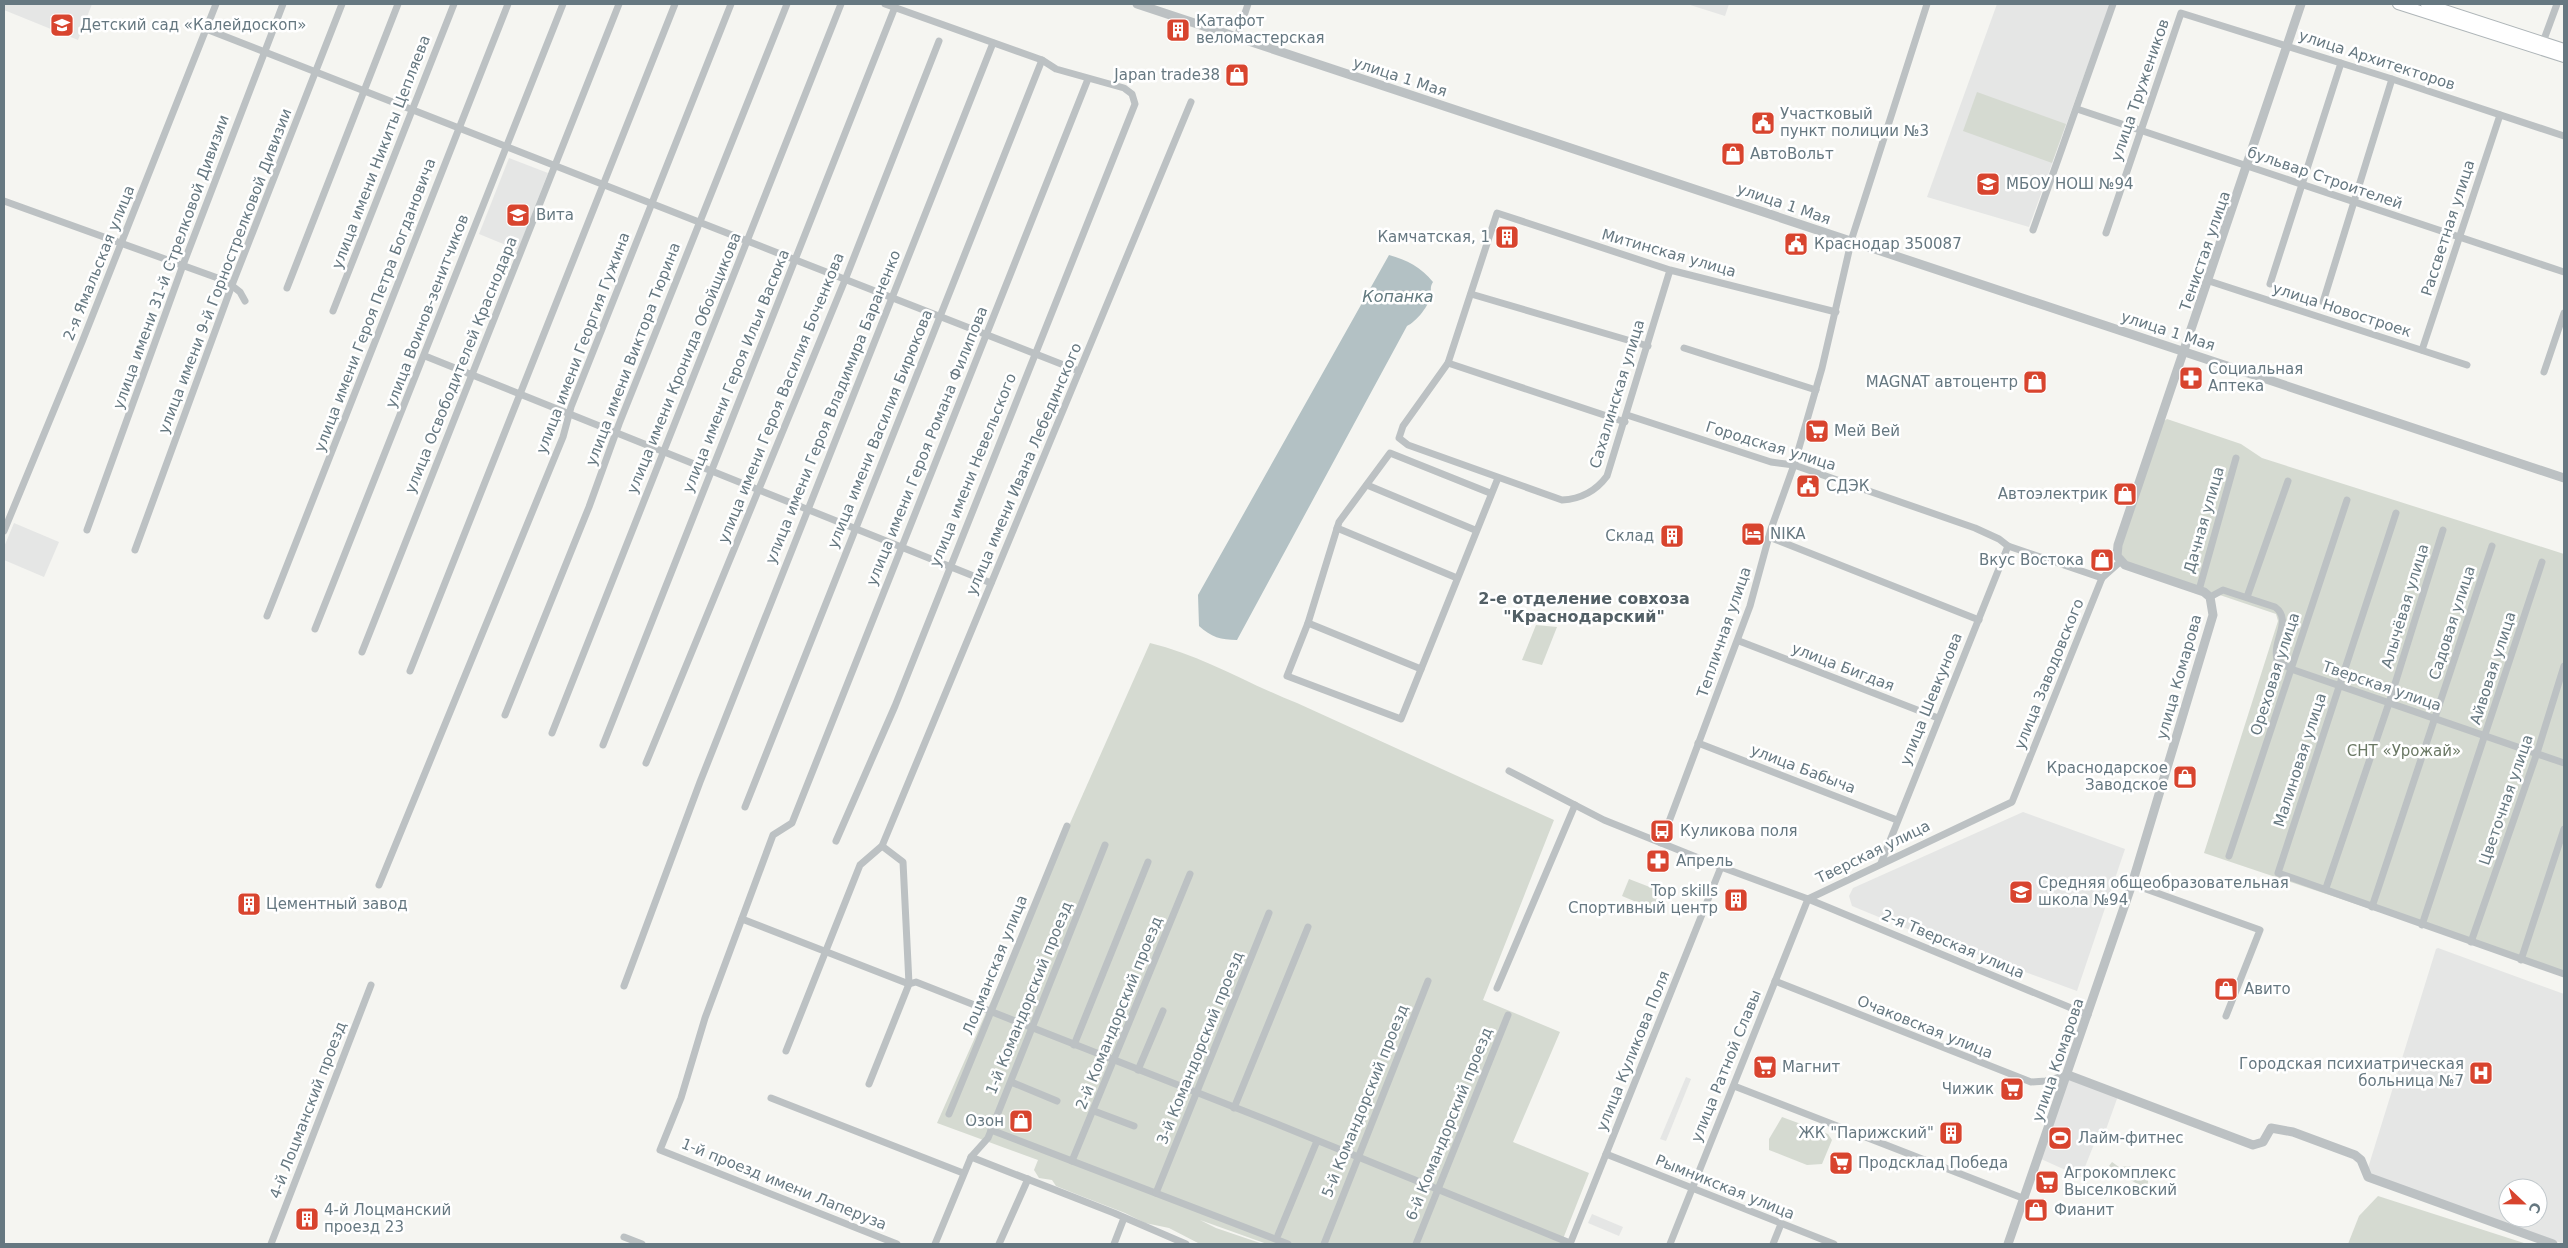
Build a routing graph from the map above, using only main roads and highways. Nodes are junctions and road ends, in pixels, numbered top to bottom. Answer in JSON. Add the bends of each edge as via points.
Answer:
{"nodes":[{"id":1,"x":2398,"y":4,"type":"edge"},
{"id":2,"x":2426,"y":4,"type":"edge"},
{"id":3,"x":2564,"y":49,"type":"edge"},
{"id":4,"x":2564,"y":57,"type":"edge"}],
"edges":[{"from":1,"to":4,"type":"main road"},
{"from":2,"to":3,"type":"main road"}]}
